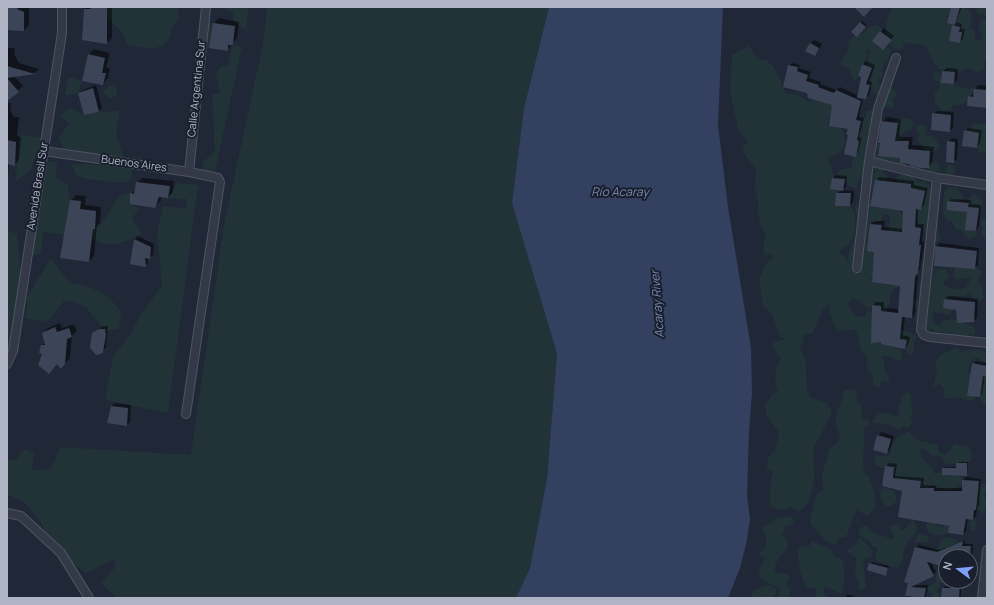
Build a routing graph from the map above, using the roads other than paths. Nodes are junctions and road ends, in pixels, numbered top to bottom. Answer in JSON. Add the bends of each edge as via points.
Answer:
{"nodes":[{"id":1,"x":62,"y":7,"type":"edge"},
{"id":2,"x":206,"y":7,"type":"edge"},
{"id":3,"x":896,"y":58,"type":"dead end"},
{"id":4,"x":44,"y":151,"type":"junction"},
{"id":5,"x":868,"y":161,"type":"junction"},
{"id":6,"x":189,"y":172,"type":"junction"},
{"id":7,"x":937,"y":178,"type":"junction"},
{"id":8,"x":987,"y":185,"type":"edge"},
{"id":9,"x":857,"y":268,"type":"dead end"},
{"id":10,"x":987,"y":342,"type":"edge"},
{"id":11,"x":7,"y":364,"type":"edge"},
{"id":12,"x":186,"y":414,"type":"dead end"},
{"id":13,"x":7,"y":513,"type":"edge"},
{"id":14,"x":987,"y":550,"type":"edge"},
{"id":15,"x":89,"y":598,"type":"edge"},
{"id":16,"x":982,"y":598,"type":"edge"}],
"edges":[{"from":1,"to":4,"type":"street","name":"Avenida Brasil Sur","via":[[62,33]]},
{"from":2,"to":6,"type":"street","name":"Calle Argentina Sur"},
{"from":3,"to":5,"type":"street","via":[[878,109]]},
{"from":4,"to":6,"type":"street","name":"Buenos Aires"},
{"from":4,"to":11,"type":"street","name":"Avenida Brasil Sur","via":[[13,351]]},
{"from":5,"to":7,"type":"street"},
{"from":5,"to":9,"type":"street"},
{"from":6,"to":12,"type":"street","name":"Buenos Aires","via":[[214,176],[220,182]]},
{"from":7,"to":8,"type":"street"},
{"from":7,"to":10,"type":"street","via":[[921,330],[924,335],[930,337]]},
{"from":13,"to":15,"type":"street","via":[[21,516],[61,553]]},
{"from":14,"to":16,"type":"street"}]}
